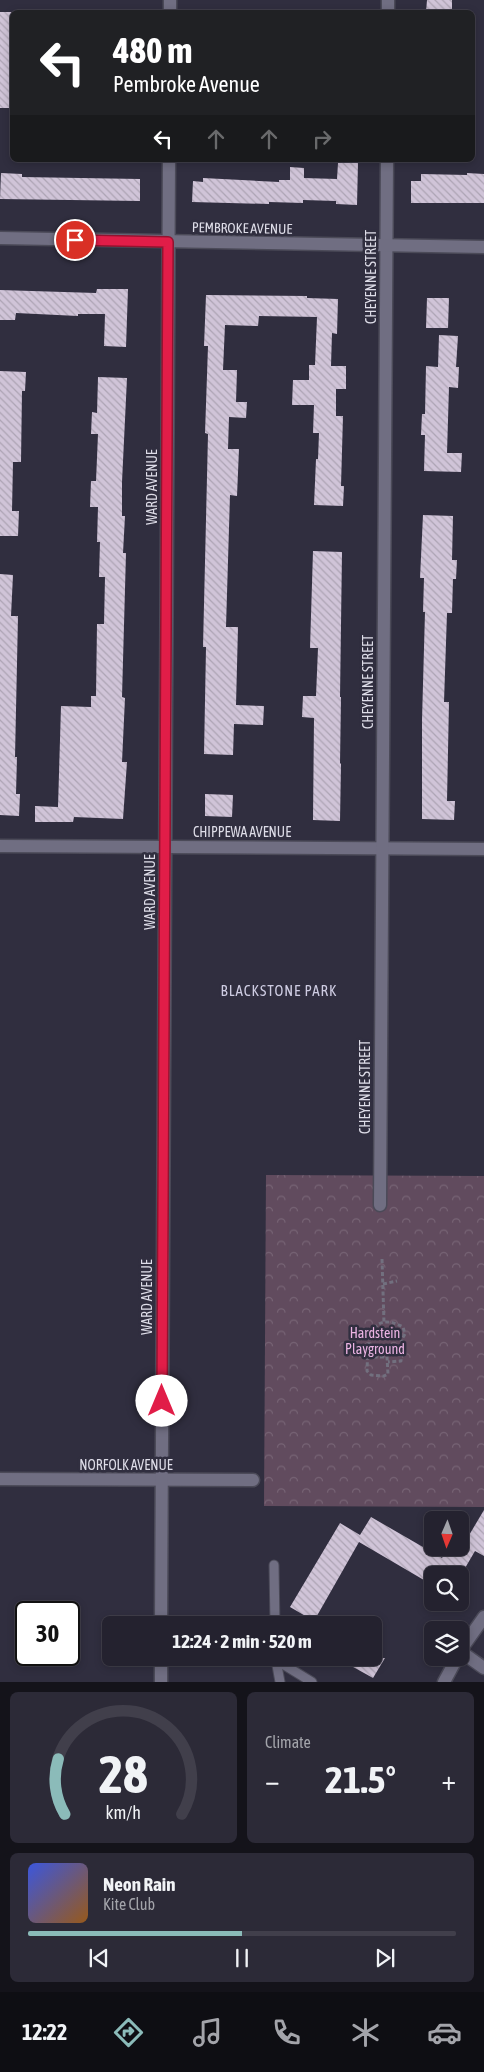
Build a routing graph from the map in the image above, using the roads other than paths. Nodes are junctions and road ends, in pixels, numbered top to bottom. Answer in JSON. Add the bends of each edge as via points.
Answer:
{"nodes":[{"id":1,"x":169,"y":162,"type":"edge"},
{"id":2,"x":387,"y":162,"type":"edge"},
{"id":3,"x":0,"y":238,"type":"edge"},
{"id":4,"x":168,"y":242,"type":"junction"},
{"id":5,"x":386,"y":245,"type":"junction"},
{"id":6,"x":484,"y":247,"type":"edge"},
{"id":7,"x":0,"y":846,"type":"edge"},
{"id":8,"x":165,"y":847,"type":"junction"},
{"id":9,"x":382,"y":848,"type":"junction"},
{"id":10,"x":484,"y":849,"type":"edge"},
{"id":11,"x":380,"y":1205,"type":"dead end"},
{"id":12,"x":0,"y":1479,"type":"edge"},
{"id":13,"x":161,"y":1480,"type":"junction"},
{"id":14,"x":253,"y":1480,"type":"dead end"},
{"id":15,"x":274,"y":1565,"type":"dead end"},
{"id":16,"x":161,"y":1616,"type":"edge"},
{"id":17,"x":275,"y":1616,"type":"edge"},
{"id":18,"x":484,"y":1617,"type":"edge"},
{"id":19,"x":469,"y":1638,"type":"edge"},
{"id":20,"x":469,"y":1657,"type":"edge"},
{"id":21,"x":161,"y":1666,"type":"edge"},
{"id":22,"x":277,"y":1666,"type":"edge"},
{"id":23,"x":287,"y":1666,"type":"edge"},
{"id":24,"x":453,"y":1666,"type":"edge"},
{"id":25,"x":484,"y":1668,"type":"edge"},
{"id":26,"x":160,"y":1682,"type":"edge"},
{"id":27,"x":280,"y":1682,"type":"edge"},
{"id":28,"x":312,"y":1682,"type":"edge"},
{"id":29,"x":444,"y":1682,"type":"edge"}],
"edges":[{"from":1,"to":4,"type":"street","name":"WARD AVENUE"},
{"from":2,"to":5,"type":"street","name":"CHEYENNE STREET"},
{"from":3,"to":4,"type":"street","name":"PEMBROKE AVENUE"},
{"from":4,"to":5,"type":"street","name":"PEMBROKE AVENUE"},
{"from":4,"to":8,"type":"street","name":"WARD AVENUE"},
{"from":5,"to":6,"type":"street","name":"PEMBROKE AVENUE"},
{"from":5,"to":9,"type":"street","name":"CHEYENNE STREET"},
{"from":7,"to":8,"type":"street","name":"CHIPPEWA AVENUE"},
{"from":8,"to":9,"type":"street","name":"CHIPPEWA AVENUE"},
{"from":8,"to":13,"type":"street","name":"WARD AVENUE"},
{"from":9,"to":10,"type":"street","name":"CHIPPEWA AVENUE"},
{"from":9,"to":11,"type":"street","name":"CHEYENNE STREET"},
{"from":12,"to":13,"type":"street","name":"NORFOLK AVENUE"},
{"from":13,"to":14,"type":"street","name":"NORFOLK AVENUE"},
{"from":13,"to":16,"type":"street","name":"WARD AVENUE"},
{"from":15,"to":17,"type":"lane"},
{"from":18,"to":19,"type":"street"},
{"from":20,"to":25,"type":"street"},
{"from":21,"to":26,"type":"street"},
{"from":22,"to":27,"type":"lane"},
{"from":23,"to":28,"type":"lane"},
{"from":24,"to":29,"type":"street"}]}
